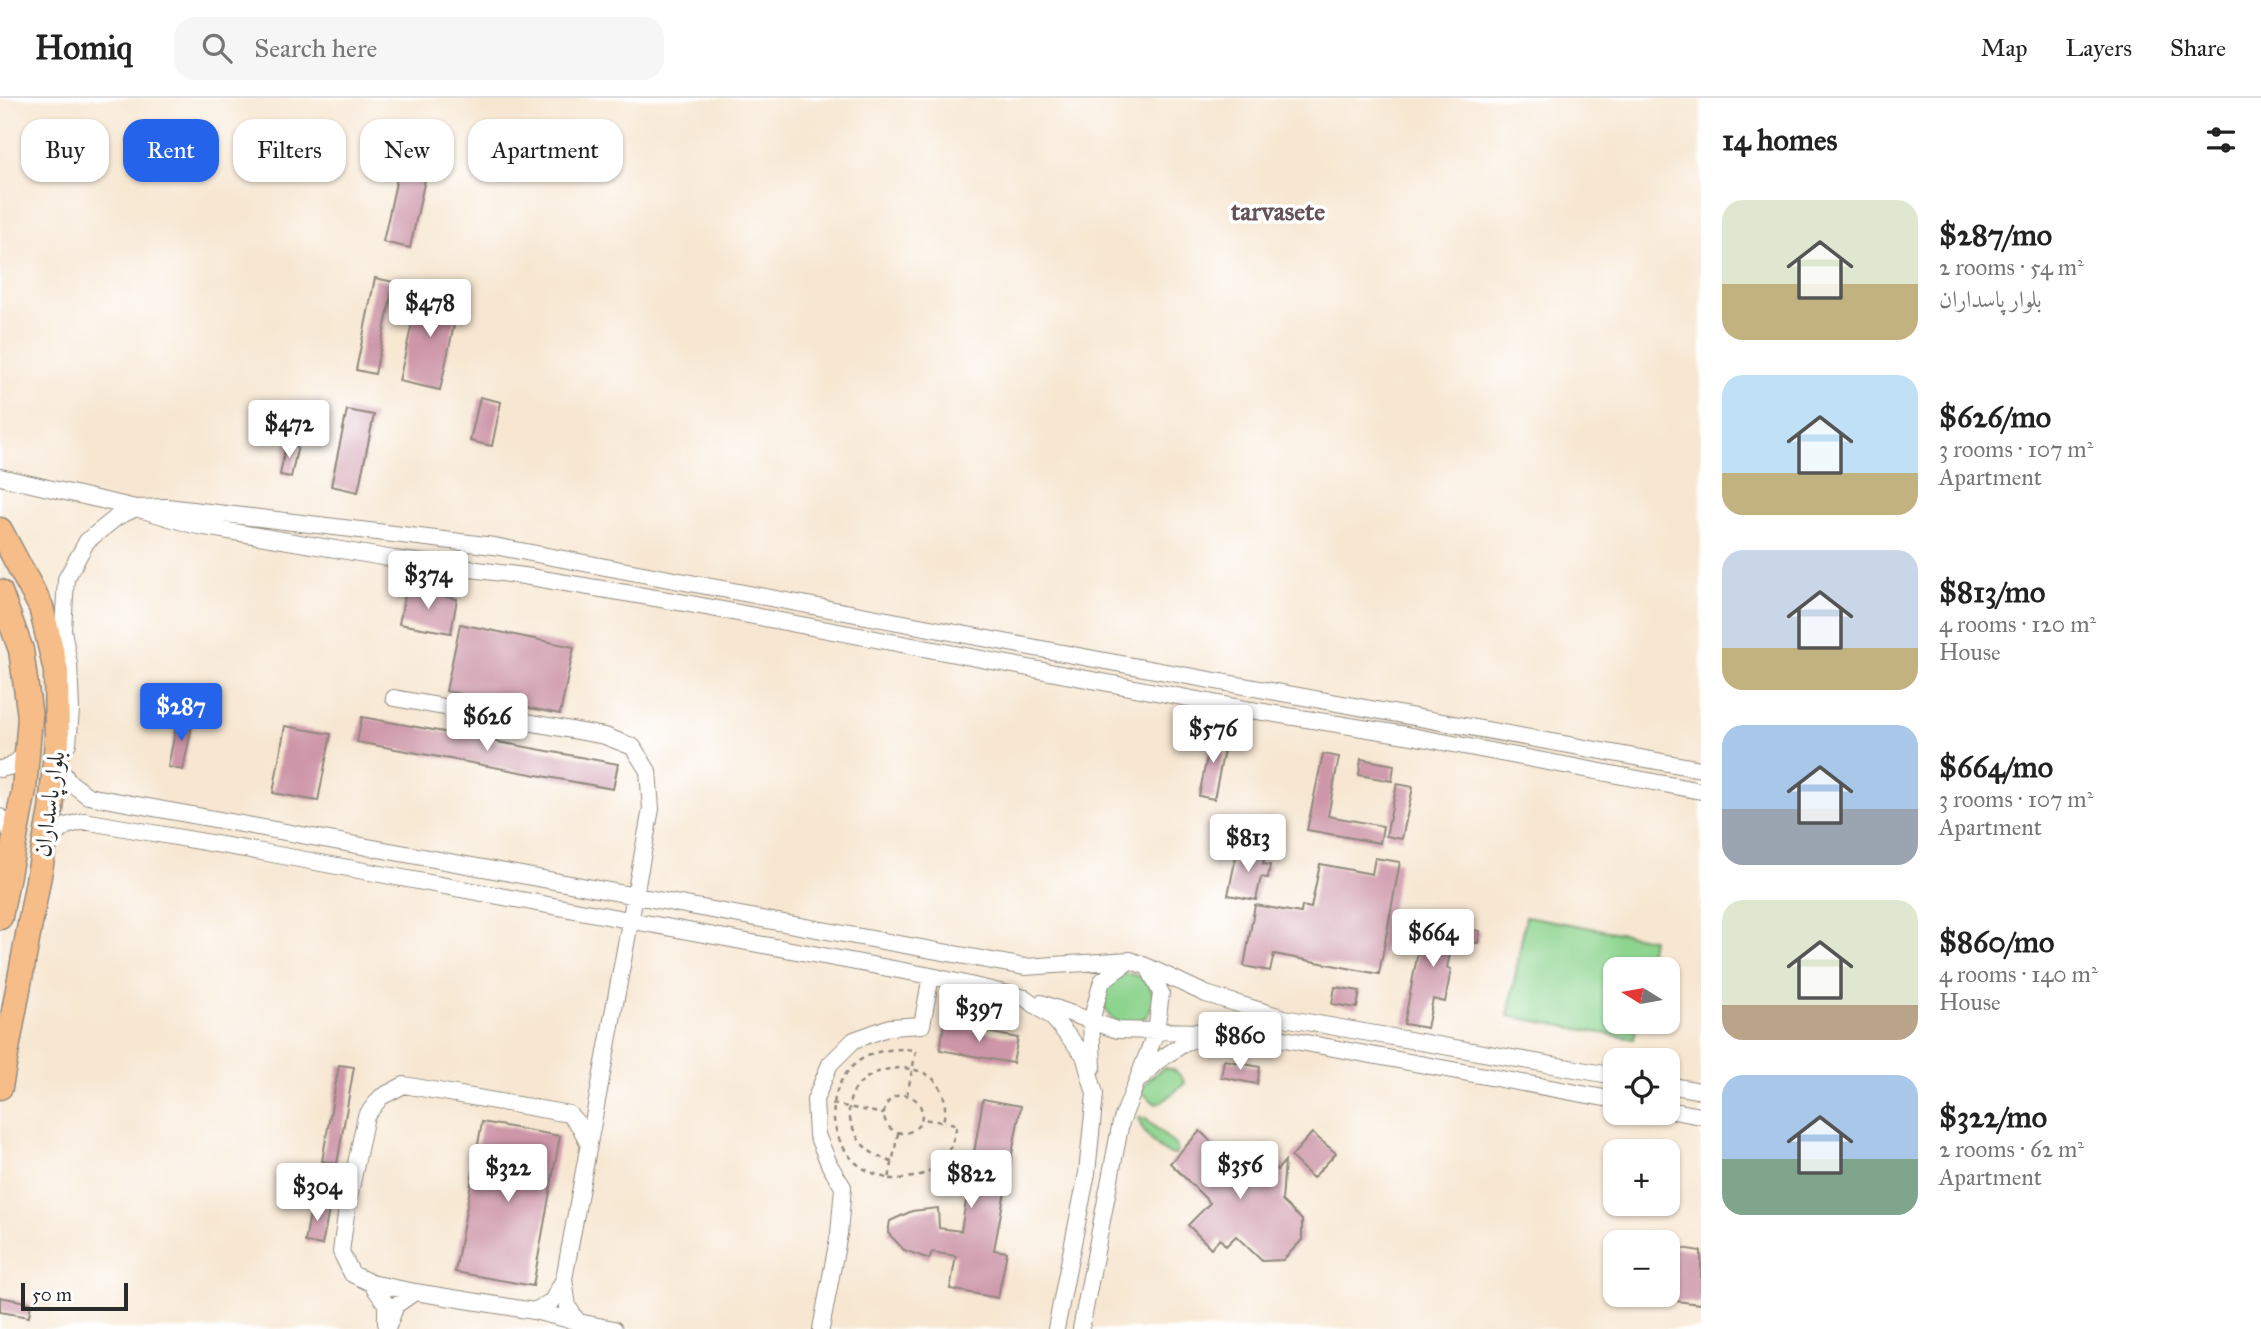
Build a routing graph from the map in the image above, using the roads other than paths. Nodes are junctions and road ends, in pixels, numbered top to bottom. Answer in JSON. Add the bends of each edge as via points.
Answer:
{"nodes":[{"id":1,"x":0,"y":477,"type":"edge"},
{"id":2,"x":136,"y":509,"type":"junction"},
{"id":3,"x":0,"y":530,"type":"edge"},
{"id":4,"x":0,"y":592,"type":"edge"},
{"id":5,"x":394,"y":698,"type":"dead end"},
{"id":6,"x":27,"y":754,"type":"junction"},
{"id":7,"x":55,"y":761,"type":"junction"},
{"id":8,"x":0,"y":769,"type":"edge"},
{"id":9,"x":1701,"y":769,"type":"edge"},
{"id":10,"x":1701,"y":791,"type":"edge"},
{"id":11,"x":51,"y":810,"type":"junction"},
{"id":12,"x":0,"y":817,"type":"edge"},
{"id":13,"x":84,"y":821,"type":"junction"},
{"id":14,"x":14,"y":842,"type":"junction"},
{"id":15,"x":45,"y":844,"type":"junction"},
{"id":16,"x":633,"y":895,"type":"junction"},
{"id":17,"x":0,"y":917,"type":"edge"},
{"id":18,"x":629,"y":920,"type":"junction"},
{"id":19,"x":1130,"y":960,"type":"junction"},
{"id":20,"x":1148,"y":967,"type":"junction"},
{"id":21,"x":932,"y":975,"type":"junction"},
{"id":22,"x":1025,"y":998,"type":"junction"},
{"id":23,"x":1091,"y":1021,"type":"junction"},
{"id":24,"x":1156,"y":1032,"type":"junction"},
{"id":25,"x":1219,"y":1032,"type":"junction"},
{"id":26,"x":1603,"y":1074,"type":"edge"},
{"id":27,"x":1134,"y":1085,"type":"junction"},
{"id":28,"x":0,"y":1087,"type":"edge"},
{"id":29,"x":599,"y":1088,"type":"junction"},
{"id":30,"x":1680,"y":1088,"type":"edge"},
{"id":31,"x":1701,"y":1091,"type":"edge"},
{"id":32,"x":1095,"y":1094,"type":"junction"},
{"id":33,"x":1603,"y":1098,"type":"edge"},
{"id":34,"x":1680,"y":1112,"type":"edge"},
{"id":35,"x":569,"y":1114,"type":"junction"},
{"id":36,"x":1701,"y":1116,"type":"edge"},
{"id":37,"x":589,"y":1144,"type":"junction"},
{"id":38,"x":564,"y":1279,"type":"junction"},
{"id":39,"x":371,"y":1283,"type":"junction"},
{"id":40,"x":415,"y":1292,"type":"junction"},
{"id":41,"x":534,"y":1311,"type":"junction"},
{"id":42,"x":578,"y":1322,"type":"junction"},
{"id":43,"x":386,"y":1329,"type":"edge"},
{"id":44,"x":614,"y":1329,"type":"edge"},
{"id":45,"x":821,"y":1329,"type":"edge"},
{"id":46,"x":1056,"y":1329,"type":"edge"},
{"id":47,"x":1081,"y":1329,"type":"edge"}],
"edges":[{"from":1,"to":2,"type":"lane"},
{"from":2,"to":7,"type":"lane","via":[[117,517],[87,541],[65,579],[63,630],[71,710],[68,743]]},
{"from":2,"to":9,"type":"lane","via":[[167,507],[494,546]]},
{"from":2,"to":10,"type":"lane","via":[[193,525],[685,603]]},
{"from":3,"to":7,"type":"highway","name":"بلوار پاسداران","via":[[41,607],[56,671]]},
{"from":4,"to":6,"type":"highway","name":"بلوار پاسداران","via":[[21,650],[30,717]]},
{"from":5,"to":16,"type":"lane","via":[[605,736],[633,747],[649,771],[651,809]]},
{"from":6,"to":8,"type":"lane"},
{"from":6,"to":14,"type":"highway","name":"بلوار پاسداران"},
{"from":7,"to":11,"type":"highway","name":"بلوار پاسداران"},
{"from":7,"to":16,"type":"lane","via":[[68,781],[88,796]]},
{"from":11,"to":13,"type":"lane","via":[[60,817]]},
{"from":11,"to":15,"type":"highway","name":"بلوار پاسداران"},
{"from":12,"to":14,"type":"lane","via":[[7,822]]},
{"from":13,"to":15,"type":"lane","via":[[66,826]]},
{"from":13,"to":18,"type":"lane"},
{"from":14,"to":17,"type":"highway","name":"بلوار پاسداران"},
{"from":15,"to":28,"type":"highway","name":"بلوار پاسداران"},
{"from":16,"to":18,"type":"lane"},
{"from":16,"to":19,"type":"lane","via":[[1025,967]]},
{"from":18,"to":21,"type":"lane"},
{"from":18,"to":29,"type":"lane"},
{"from":19,"to":20,"type":"lane"},
{"from":19,"to":23,"type":"lane","via":[[1102,981]]},
{"from":20,"to":24,"type":"lane","via":[[1161,993]]},
{"from":20,"to":26,"type":"lane","via":[[1206,994],[1284,1018]]},
{"from":21,"to":22,"type":"lane"},
{"from":21,"to":45,"type":"lane","via":[[922,1025],[890,1027],[853,1040],[830,1064],[815,1100],[817,1135],[843,1187]]},
{"from":22,"to":23,"type":"lane"},
{"from":22,"to":32,"type":"lane","via":[[1052,1017],[1084,1055]]},
{"from":23,"to":24,"type":"lane","via":[[1116,1030]]},
{"from":23,"to":32,"type":"lane"},
{"from":24,"to":25,"type":"lane"},
{"from":24,"to":27,"type":"lane"},
{"from":25,"to":27,"type":"lane","via":[[1186,1042]]},
{"from":25,"to":33,"type":"lane","via":[[1279,1038]]},
{"from":27,"to":47,"type":"lane","via":[[1121,1122]]},
{"from":29,"to":35,"type":"lane"},
{"from":29,"to":37,"type":"lane"},
{"from":30,"to":31,"type":"lane"},
{"from":32,"to":46,"type":"lane","via":[[1087,1173]]},
{"from":34,"to":36,"type":"lane"},
{"from":35,"to":37,"type":"lane"},
{"from":35,"to":39,"type":"lane","via":[[404,1085],[381,1097],[366,1116],[341,1252],[352,1274]]},
{"from":37,"to":38,"type":"lane"},
{"from":38,"to":41,"type":"lane","via":[[552,1301]]},
{"from":38,"to":42,"type":"lane","via":[[568,1307]]},
{"from":39,"to":40,"type":"lane"},
{"from":39,"to":43,"type":"lane","via":[[386,1304]]},
{"from":40,"to":41,"type":"lane"},
{"from":40,"to":43,"type":"lane","via":[[396,1306]]},
{"from":41,"to":42,"type":"lane"},
{"from":42,"to":44,"type":"lane"}]}
